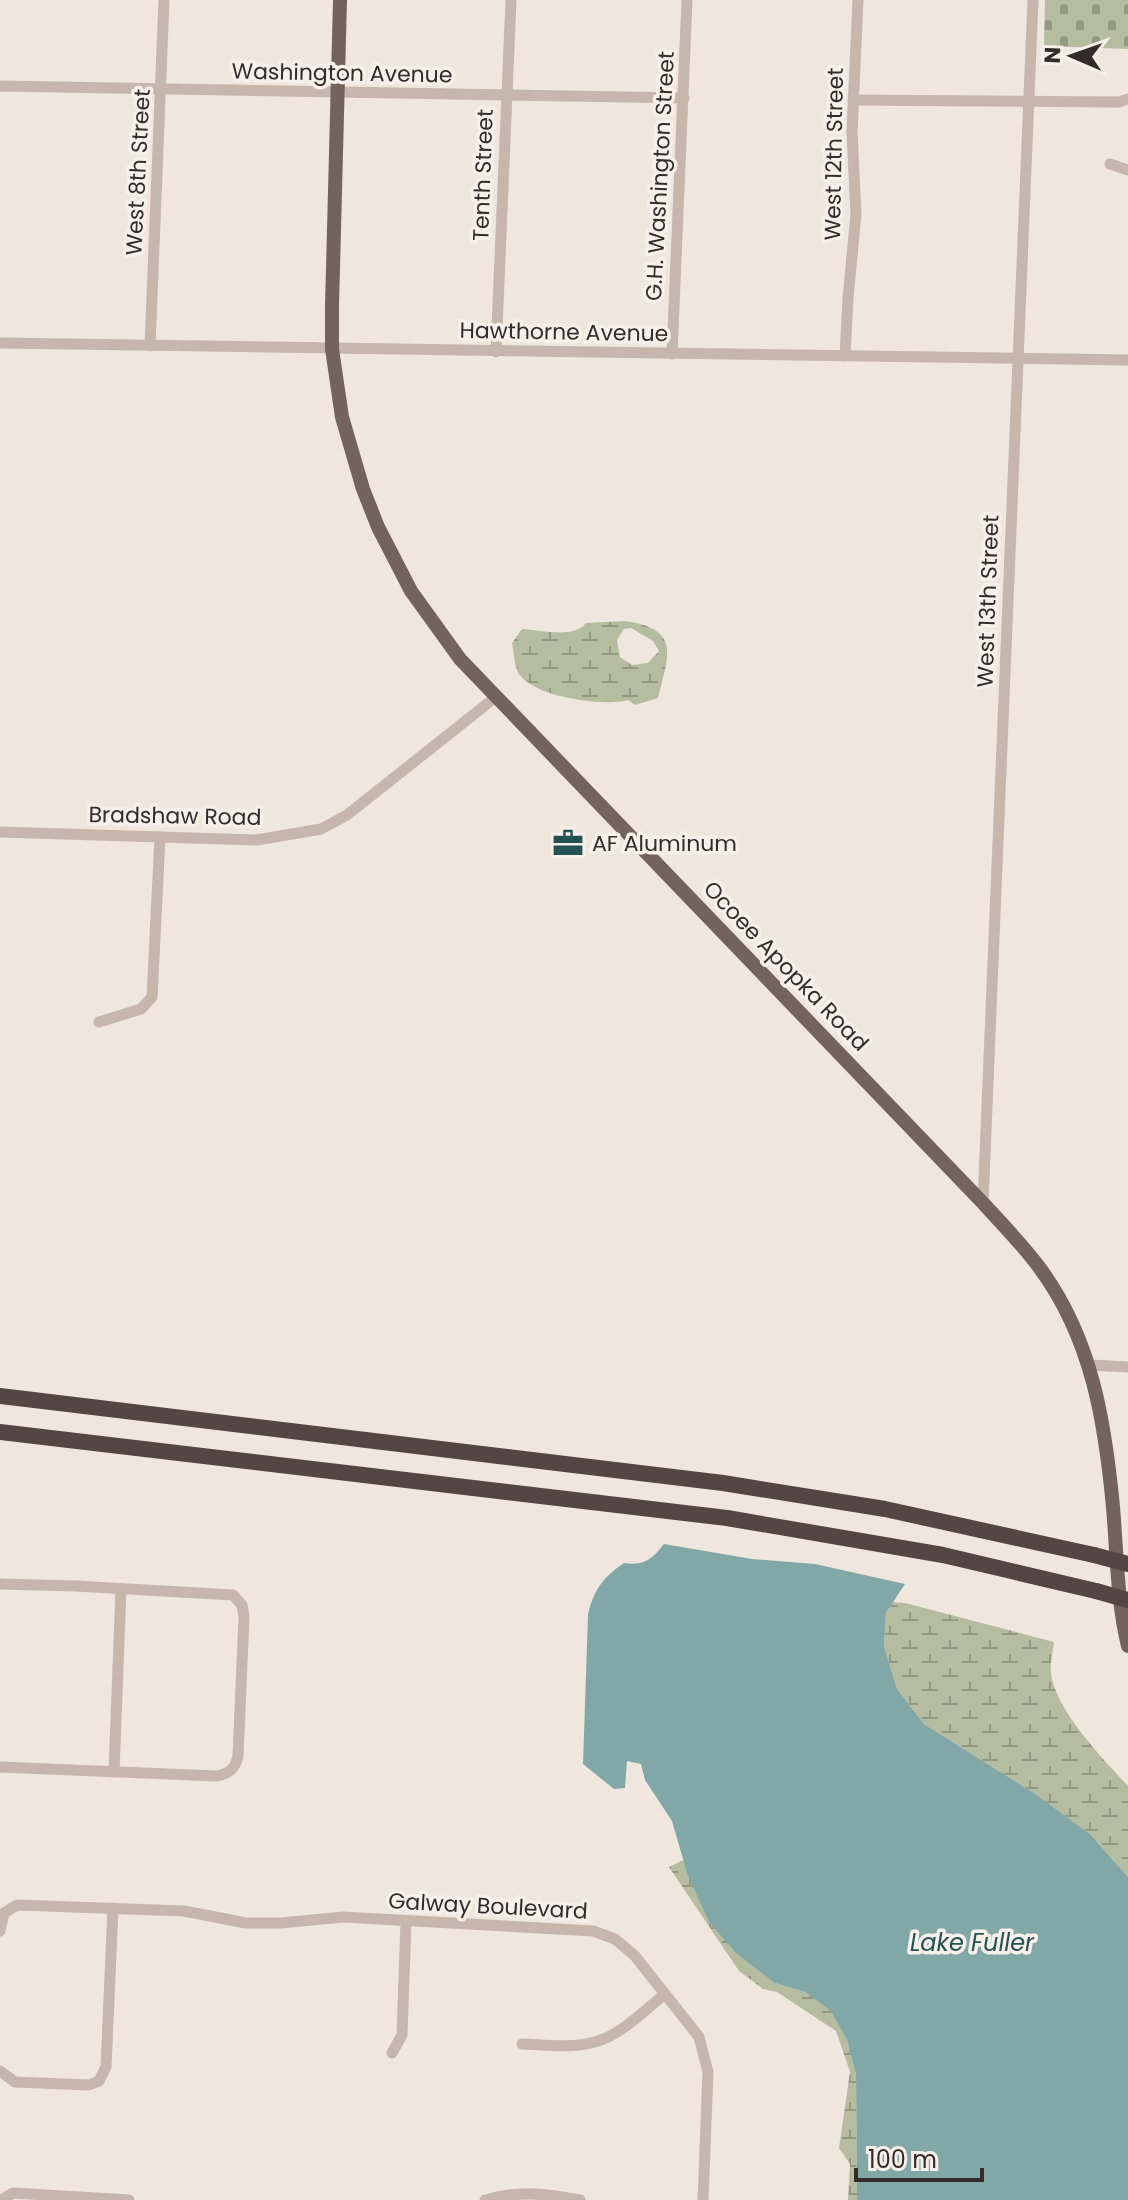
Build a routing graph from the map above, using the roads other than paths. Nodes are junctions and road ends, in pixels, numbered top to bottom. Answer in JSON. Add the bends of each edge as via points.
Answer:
{"nodes":[{"id":1,"x":164,"y":0,"type":"edge"},
{"id":2,"x":340,"y":0,"type":"edge"},
{"id":3,"x":511,"y":0,"type":"edge"},
{"id":4,"x":687,"y":0,"type":"edge"},
{"id":5,"x":858,"y":0,"type":"edge"},
{"id":6,"x":1033,"y":0,"type":"edge"},
{"id":7,"x":0,"y":86,"type":"edge"},
{"id":8,"x":163,"y":89,"type":"junction"},
{"id":9,"x":338,"y":93,"type":"junction"},
{"id":10,"x":507,"y":96,"type":"junction"},
{"id":11,"x":684,"y":98,"type":"junction"},
{"id":12,"x":1128,"y":99,"type":"edge"},
{"id":13,"x":853,"y":100,"type":"junction"},
{"id":14,"x":1029,"y":103,"type":"junction"},
{"id":15,"x":1110,"y":164,"type":"dead end"},
{"id":16,"x":1128,"y":170,"type":"edge"},
{"id":17,"x":0,"y":343,"type":"edge"},
{"id":18,"x":150,"y":346,"type":"junction"},
{"id":19,"x":332,"y":349,"type":"junction"},
{"id":20,"x":496,"y":352,"type":"junction"},
{"id":21,"x":672,"y":354,"type":"junction"},
{"id":22,"x":845,"y":356,"type":"junction"},
{"id":23,"x":1018,"y":358,"type":"junction"},
{"id":24,"x":1128,"y":360,"type":"edge"},
{"id":25,"x":497,"y":696,"type":"junction"},
{"id":26,"x":0,"y":832,"type":"edge"},
{"id":27,"x":160,"y":837,"type":"junction"},
{"id":28,"x":99,"y":1022,"type":"dead end"},
{"id":29,"x":983,"y":1203,"type":"junction"},
{"id":30,"x":1090,"y":1365,"type":"junction"},
{"id":31,"x":1128,"y":1367,"type":"edge"},
{"id":32,"x":0,"y":1396,"type":"edge"},
{"id":33,"x":0,"y":1432,"type":"edge"},
{"id":34,"x":1128,"y":1564,"type":"edge"},
{"id":35,"x":0,"y":1584,"type":"edge"},
{"id":36,"x":121,"y":1589,"type":"junction"},
{"id":37,"x":1128,"y":1600,"type":"edge"},
{"id":38,"x":1128,"y":1646,"type":"edge"},
{"id":39,"x":0,"y":1767,"type":"edge"},
{"id":40,"x":114,"y":1772,"type":"junction"},
{"id":41,"x":113,"y":1908,"type":"junction"},
{"id":42,"x":406,"y":1921,"type":"junction"},
{"id":43,"x":0,"y":1931,"type":"edge"},
{"id":44,"x":665,"y":1994,"type":"junction"},
{"id":45,"x":522,"y":2044,"type":"dead end"},
{"id":46,"x":392,"y":2053,"type":"dead end"},
{"id":47,"x":0,"y":2071,"type":"edge"},
{"id":48,"x":1,"y":2200,"type":"edge"},
{"id":49,"x":129,"y":2200,"type":"edge"},
{"id":50,"x":485,"y":2200,"type":"edge"},
{"id":51,"x":580,"y":2200,"type":"edge"},
{"id":52,"x":703,"y":2200,"type":"edge"}],
"edges":[{"from":1,"to":8,"type":"street","name":"West 8th Street"},
{"from":2,"to":9,"type":"main road","name":"Ocoee Apopka Road"},
{"from":3,"to":10,"type":"street","name":"Tenth Street"},
{"from":4,"to":11,"type":"street","name":"G.H. Washington Street"},
{"from":5,"to":13,"type":"street","name":"West 12th Street"},
{"from":6,"to":14,"type":"street","name":"West 13th Street"},
{"from":7,"to":8,"type":"street","name":"Washington Avenue"},
{"from":8,"to":9,"type":"street","name":"Washington Avenue"},
{"from":8,"to":18,"type":"street","name":"West 8th Street"},
{"from":9,"to":10,"type":"street","name":"Washington Avenue"},
{"from":9,"to":19,"type":"main road","name":"Ocoee Apopka Road"},
{"from":10,"to":11,"type":"street","name":"Washington Avenue"},
{"from":10,"to":20,"type":"street","name":"Tenth Street"},
{"from":11,"to":21,"type":"street","name":"G.H. Washington Street"},
{"from":12,"to":14,"type":"street"},
{"from":13,"to":14,"type":"street"},
{"from":13,"to":22,"type":"street","name":"West 12th Street","via":[[856,214]]},
{"from":14,"to":23,"type":"street","name":"West 13th Street"},
{"from":15,"to":16,"type":"street"},
{"from":17,"to":18,"type":"street","name":"Hawthorne Avenue"},
{"from":18,"to":19,"type":"street","name":"Hawthorne Avenue"},
{"from":19,"to":20,"type":"street","name":"Hawthorne Avenue"},
{"from":19,"to":25,"type":"main road","name":"Ocoee Apopka Road","via":[[349,445],[378,527],[411,591],[460,659]]},
{"from":20,"to":21,"type":"street","name":"Hawthorne Avenue"},
{"from":21,"to":22,"type":"street","name":"Hawthorne Avenue"},
{"from":22,"to":23,"type":"street","name":"Hawthorne Avenue"},
{"from":23,"to":24,"type":"street","name":"Hawthorne Avenue"},
{"from":23,"to":29,"type":"street","name":"West 13th Street"},
{"from":25,"to":27,"type":"street","name":"Bradshaw Road","via":[[347,815],[321,829],[257,840]]},
{"from":25,"to":29,"type":"main road","name":"Ocoee Apopka Road"},
{"from":26,"to":27,"type":"street","name":"Bradshaw Road"},
{"from":27,"to":28,"type":"street","via":[[152,997],[141,1009]]},
{"from":29,"to":30,"type":"main road","name":"Ocoee Apopka Road","via":[[1041,1270]]},
{"from":30,"to":31,"type":"street"},
{"from":30,"to":38,"type":"main road","name":"Ocoee Apopka Road","via":[[1105,1430]]},
{"from":32,"to":34,"type":"highway","bridge":true,"via":[[723,1483],[885,1509]]},
{"from":33,"to":37,"type":"highway","bridge":true,"via":[[755,1522],[943,1555]]},
{"from":35,"to":36,"type":"street"},
{"from":36,"to":40,"type":"street"},
{"from":36,"to":40,"type":"street","via":[[233,1595],[244,1617],[238,1756],[232,1770],[216,1776]]},
{"from":39,"to":40,"type":"street"},
{"from":41,"to":42,"type":"street","name":"Galway Boulevard","via":[[184,1911],[246,1923],[343,1917]]},
{"from":41,"to":43,"type":"street","name":"Galway Boulevard","via":[[17,1905],[4,1913]]},
{"from":41,"to":47,"type":"street","via":[[106,2067],[99,2081],[15,2082]]},
{"from":42,"to":44,"type":"street","name":"Galway Boulevard","via":[[593,1931],[615,1939],[635,1956]]},
{"from":42,"to":46,"type":"street","via":[[402,2035]]},
{"from":44,"to":45,"type":"street","via":[[598,2041]]},
{"from":44,"to":52,"type":"street","name":"Galway Boulevard","via":[[699,2037],[705,2054]]},
{"from":48,"to":49,"type":"street","via":[[13,2193]]},
{"from":50,"to":51,"type":"street","via":[[541,2193]]}]}
